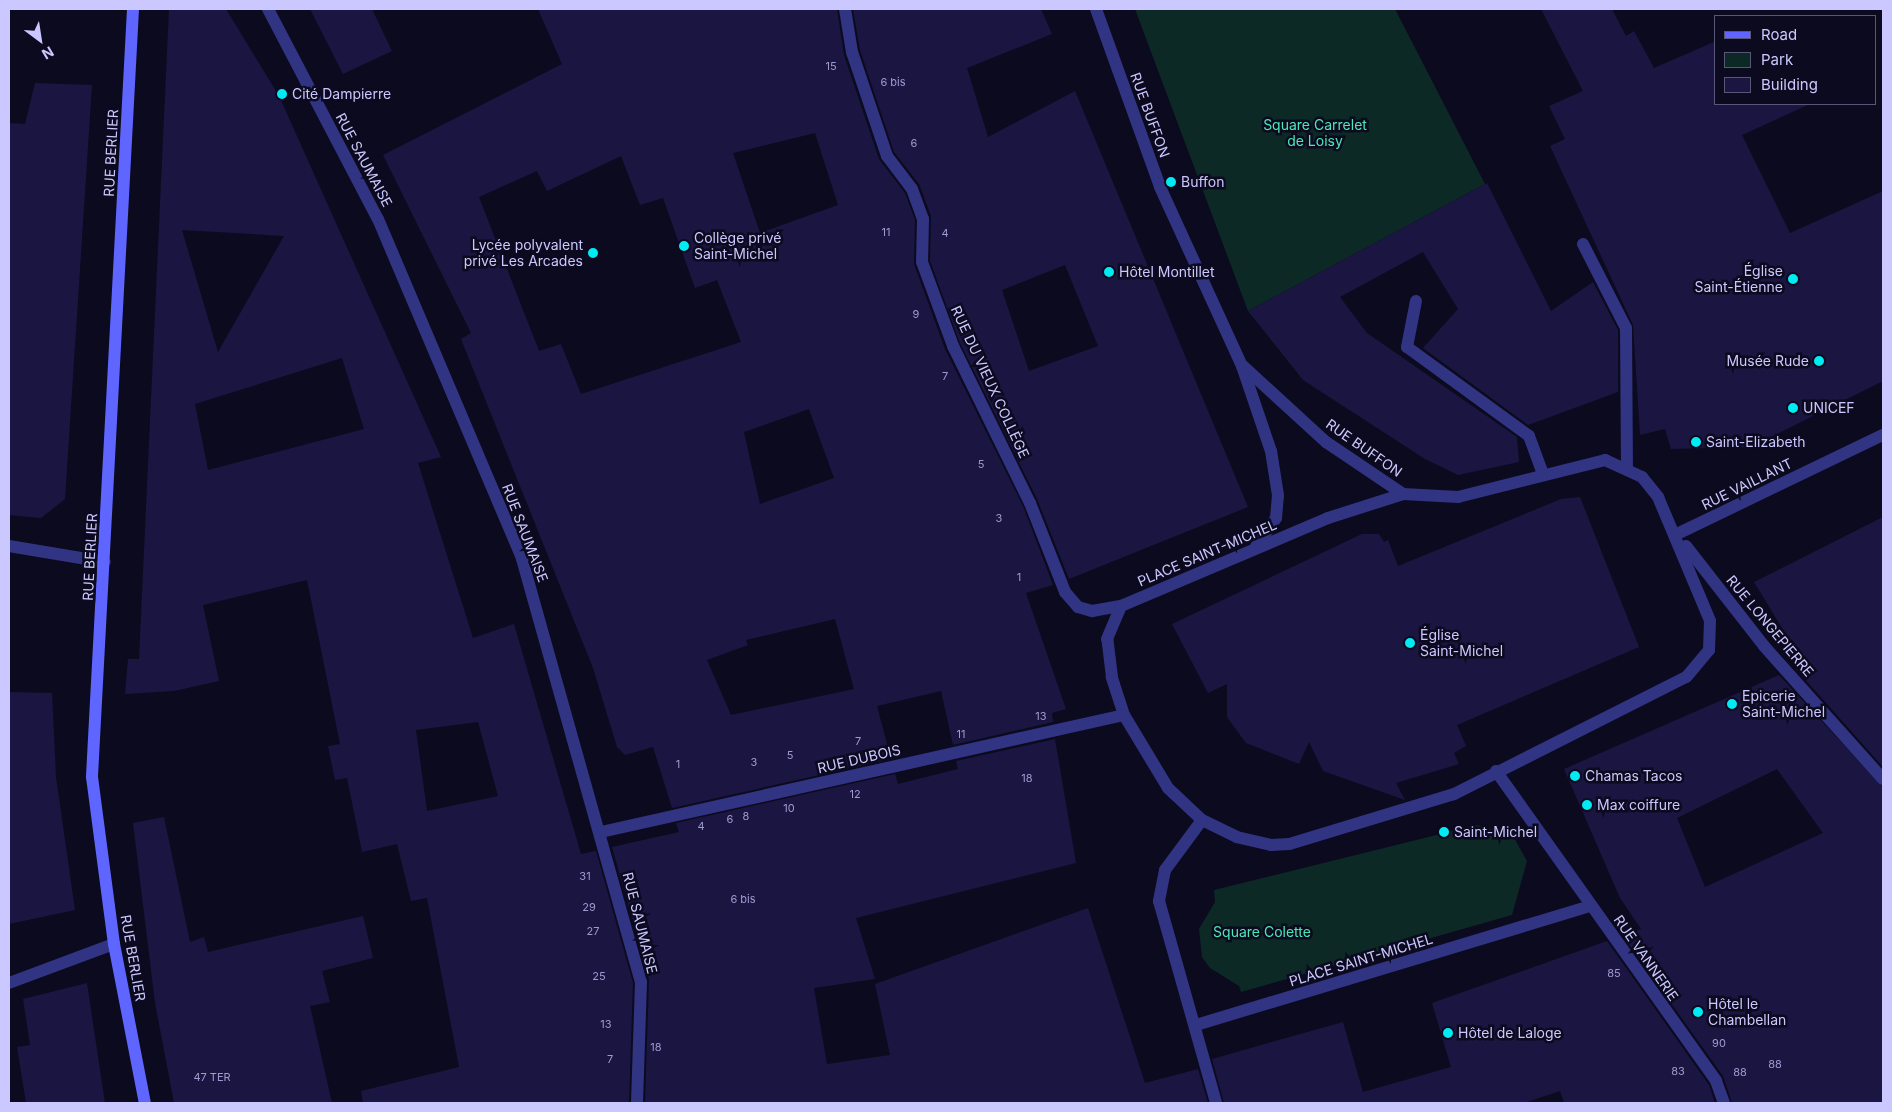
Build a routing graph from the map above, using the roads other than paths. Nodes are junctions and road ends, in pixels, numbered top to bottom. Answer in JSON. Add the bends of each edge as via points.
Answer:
{"nodes":[{"id":1,"x":133,"y":9,"type":"edge"},
{"id":2,"x":268,"y":9,"type":"edge"},
{"id":3,"x":845,"y":9,"type":"edge"},
{"id":4,"x":1096,"y":9,"type":"edge"},
{"id":5,"x":1583,"y":244,"type":"dead end"},
{"id":6,"x":1416,"y":301,"type":"dead end"},
{"id":7,"x":1242,"y":366,"type":"junction"},
{"id":8,"x":1883,"y":435,"type":"edge"},
{"id":9,"x":1627,"y":467,"type":"junction"},
{"id":10,"x":1543,"y":474,"type":"junction"},
{"id":11,"x":1403,"y":494,"type":"junction"},
{"id":12,"x":1677,"y":534,"type":"junction"},
{"id":13,"x":9,"y":546,"type":"edge"},
{"id":14,"x":1254,"y":548,"type":"junction"},
{"id":15,"x":105,"y":562,"type":"junction"},
{"id":16,"x":1122,"y":606,"type":"junction"},
{"id":17,"x":1124,"y":715,"type":"junction"},
{"id":18,"x":1496,"y":771,"type":"junction"},
{"id":19,"x":1883,"y":779,"type":"edge"},
{"id":20,"x":1202,"y":820,"type":"junction"},
{"id":21,"x":601,"y":832,"type":"junction"},
{"id":22,"x":1591,"y":906,"type":"junction"},
{"id":23,"x":114,"y":944,"type":"junction"},
{"id":24,"x":9,"y":983,"type":"edge"},
{"id":25,"x":1196,"y":1025,"type":"junction"},
{"id":26,"x":145,"y":1103,"type":"edge"},
{"id":27,"x":637,"y":1103,"type":"edge"},
{"id":28,"x":1216,"y":1103,"type":"edge"},
{"id":29,"x":1724,"y":1103,"type":"edge"}],
"edges":[{"from":1,"to":15,"type":"street","name":"RUE BERLIER"},
{"from":2,"to":21,"type":"street","name":"RUE SAUMAISE","via":[[378,219],[522,559]]},
{"from":3,"to":16,"type":"street","name":"RUE DU VIEUX COLLÈGE","via":[[852,52],[887,156],[912,189],[923,219],[922,262],[953,346],[1030,503],[1065,592],[1078,607],[1092,611]]},
{"from":4,"to":7,"type":"street","name":"RUE BUFFON","via":[[1160,187]]},
{"from":5,"to":9,"type":"street","via":[[1626,328]]},
{"from":6,"to":10,"type":"street","via":[[1407,347],[1529,436]]},
{"from":7,"to":11,"type":"street","name":"RUE BUFFON","via":[[1326,442]]},
{"from":7,"to":14,"type":"street","name":"RUE BUFFON","via":[[1271,451],[1278,495],[1276,518]]},
{"from":8,"to":12,"type":"street","name":"RUE VAILLANT"},
{"from":9,"to":10,"type":"street","name":"PLACE SAINT-MICHEL","via":[[1594,461]]},
{"from":9,"to":12,"type":"street","via":[[1658,497]]},
{"from":10,"to":11,"type":"street","name":"PLACE SAINT-MICHEL","via":[[1458,497]]},
{"from":11,"to":14,"type":"street","name":"PLACE SAINT-MICHEL"},
{"from":12,"to":18,"type":"street","via":[[1710,621],[1710,644],[1700,664],[1671,685]]},
{"from":12,"to":19,"type":"street","name":"RUE LONGEPIERRE","via":[[1764,646]]},
{"from":13,"to":15,"type":"street"},
{"from":14,"to":16,"type":"street","name":"PLACE SAINT-MICHEL"},
{"from":15,"to":23,"type":"street","name":"RUE BERLIER","via":[[92,777]]},
{"from":16,"to":17,"type":"street","via":[[1110,626],[1107,652]]},
{"from":17,"to":20,"type":"street","via":[[1168,788]]},
{"from":17,"to":21,"type":"street","name":"RUE DUBOIS"},
{"from":18,"to":20,"type":"street","via":[[1454,794],[1289,844],[1251,842]]},
{"from":18,"to":22,"type":"street"},
{"from":20,"to":25,"type":"street","via":[[1165,870],[1160,901]]},
{"from":21,"to":27,"type":"street","name":"RUE SAUMAISE","via":[[641,982]]},
{"from":22,"to":25,"type":"street","name":"PLACE SAINT-MICHEL"},
{"from":22,"to":29,"type":"street","name":"RUE VANNERIE","via":[[1716,1081]]},
{"from":23,"to":24,"type":"street"},
{"from":23,"to":26,"type":"street","name":"RUE BERLIER"},
{"from":25,"to":28,"type":"street"}]}
